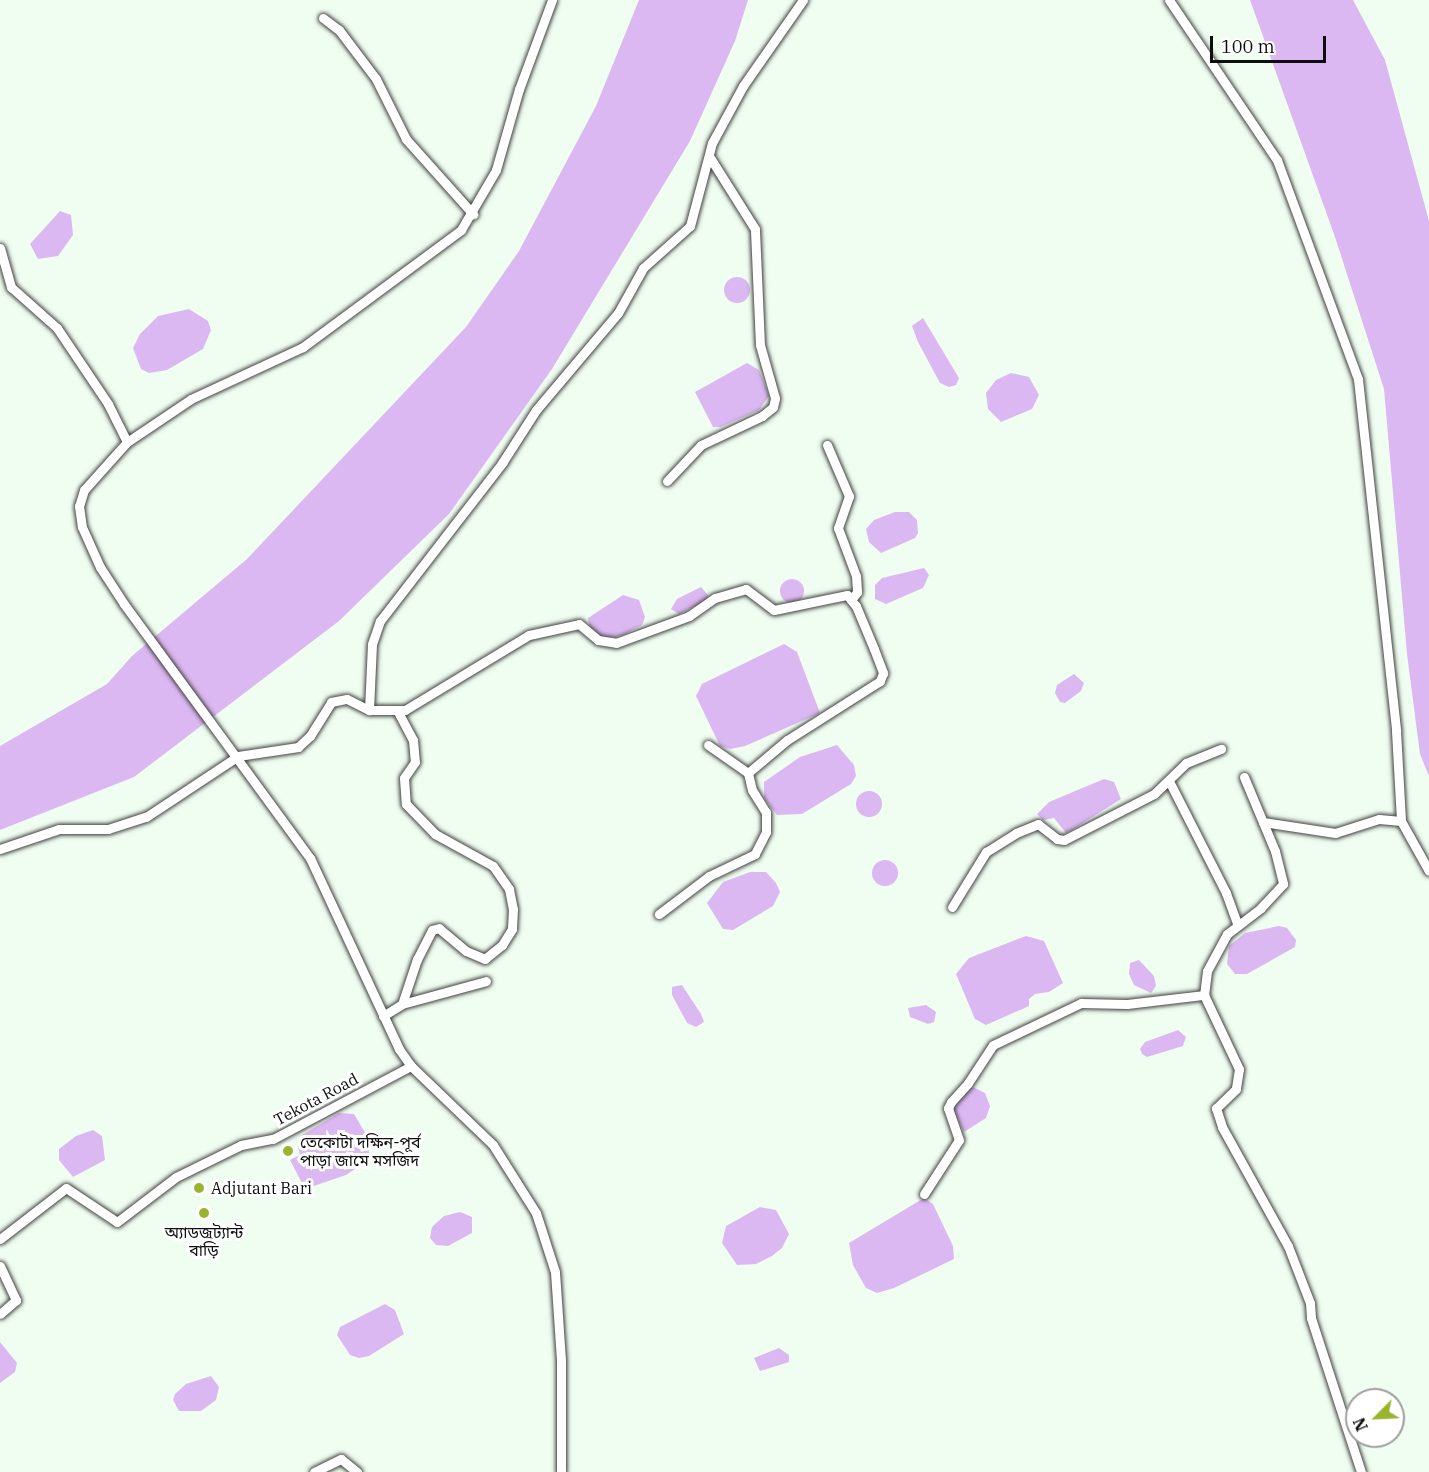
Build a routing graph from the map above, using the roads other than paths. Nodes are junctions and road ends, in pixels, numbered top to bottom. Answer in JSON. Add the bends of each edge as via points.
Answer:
{"nodes":[{"id":1,"x":552,"y":0,"type":"edge"},
{"id":2,"x":803,"y":0,"type":"edge"},
{"id":3,"x":1169,"y":0,"type":"edge"},
{"id":4,"x":323,"y":18,"type":"dead end"},
{"id":5,"x":710,"y":156,"type":"junction"},
{"id":6,"x":473,"y":214,"type":"junction"},
{"id":7,"x":0,"y":248,"type":"edge"},
{"id":8,"x":127,"y":442,"type":"junction"},
{"id":9,"x":827,"y":445,"type":"dead end"},
{"id":10,"x":667,"y":481,"type":"dead end"},
{"id":11,"x":851,"y":600,"type":"junction"},
{"id":12,"x":369,"y":710,"type":"junction"},
{"id":13,"x":397,"y":710,"type":"junction"},
{"id":14,"x":708,"y":745,"type":"dead end"},
{"id":15,"x":1221,"y":749,"type":"dead end"},
{"id":16,"x":238,"y":756,"type":"junction"},
{"id":17,"x":748,"y":773,"type":"junction"},
{"id":18,"x":1244,"y":777,"type":"dead end"},
{"id":19,"x":1169,"y":781,"type":"junction"},
{"id":20,"x":1401,"y":821,"type":"junction"},
{"id":21,"x":1263,"y":822,"type":"junction"},
{"id":22,"x":0,"y":849,"type":"edge"},
{"id":23,"x":1429,"y":871,"type":"edge"},
{"id":24,"x":952,"y":907,"type":"dead end"},
{"id":25,"x":659,"y":914,"type":"dead end"},
{"id":26,"x":1237,"y":924,"type":"junction"},
{"id":27,"x":486,"y":981,"type":"dead end"},
{"id":28,"x":1204,"y":995,"type":"junction"},
{"id":29,"x":402,"y":1004,"type":"junction"},
{"id":30,"x":384,"y":1016,"type":"junction"},
{"id":31,"x":411,"y":1066,"type":"junction"},
{"id":32,"x":924,"y":1194,"type":"dead end"},
{"id":33,"x":0,"y":1239,"type":"edge"},
{"id":34,"x":0,"y":1266,"type":"edge"},
{"id":35,"x":0,"y":1314,"type":"edge"},
{"id":36,"x":314,"y":1472,"type":"edge"},
{"id":37,"x":357,"y":1472,"type":"edge"},
{"id":38,"x":561,"y":1472,"type":"edge"},
{"id":39,"x":1361,"y":1472,"type":"edge"}],
"edges":[{"from":1,"to":6,"type":"street","via":[[519,89],[496,170]]},
{"from":2,"to":5,"type":"street","via":[[743,86]]},
{"from":3,"to":20,"type":"street","via":[[1277,160],[1359,379],[1396,731]]},
{"from":4,"to":6,"type":"street","via":[[339,30],[372,73],[406,139]]},
{"from":5,"to":10,"type":"street","via":[[755,229],[760,345],[775,398],[762,416],[701,445]]},
{"from":5,"to":12,"type":"street","via":[[690,226],[643,268],[618,313],[536,410],[502,463],[380,621],[372,644]]},
{"from":6,"to":8,"type":"street","via":[[461,230],[303,347],[191,399]]},
{"from":7,"to":8,"type":"street","via":[[11,286],[57,328],[100,390]]},
{"from":8,"to":16,"type":"street","via":[[89,483],[80,506],[82,527],[100,567]]},
{"from":9,"to":11,"type":"street","via":[[849,496],[838,528],[856,576],[857,592]]},
{"from":11,"to":13,"type":"street","via":[[838,594],[808,606],[774,610],[746,589],[715,598],[689,616],[616,643],[598,640],[579,624],[563,625],[501,648],[440,690]]},
{"from":11,"to":17,"type":"street","via":[[883,674],[880,681],[787,740]]},
{"from":12,"to":13,"type":"street"},
{"from":12,"to":16,"type":"street","via":[[347,699],[331,702],[315,729],[298,747]]},
{"from":13,"to":29,"type":"street","via":[[413,740],[415,762],[404,778],[406,804],[435,834],[493,866],[508,889],[513,909],[512,929],[502,945],[485,959],[466,951],[439,928],[432,930],[417,959]]},
{"from":14,"to":17,"type":"street"},
{"from":15,"to":19,"type":"street","via":[[1185,763]]},
{"from":16,"to":22,"type":"street","via":[[146,817],[108,828],[59,829]]},
{"from":16,"to":30,"type":"street","via":[[310,858]]},
{"from":17,"to":25,"type":"street","via":[[752,790],[766,812],[766,832],[755,854],[710,876]]},
{"from":18,"to":21,"type":"street"},
{"from":19,"to":24,"type":"street","via":[[1154,794],[1064,840],[1038,824],[1016,833],[986,852]]},
{"from":19,"to":26,"type":"street","via":[[1226,893]]},
{"from":20,"to":21,"type":"street","via":[[1379,819],[1335,833]]},
{"from":20,"to":23,"type":"street"},
{"from":21,"to":26,"type":"street","via":[[1283,884],[1261,908]]},
{"from":26,"to":28,"type":"street","via":[[1211,959],[1203,984]]},
{"from":27,"to":29,"type":"street"},
{"from":28,"to":32,"type":"street","via":[[1127,1004],[1081,1003],[993,1045],[948,1108],[959,1140]]},
{"from":28,"to":39,"type":"street","via":[[1239,1069],[1236,1089],[1216,1108],[1222,1127],[1288,1246],[1310,1303],[1311,1318]]},
{"from":29,"to":30,"type":"street"},
{"from":30,"to":31,"type":"street"},
{"from":31,"to":33,"type":"street","name":"Tekota Road","via":[[273,1139],[241,1145],[176,1178],[117,1222],[66,1188]]},
{"from":31,"to":38,"type":"street","via":[[493,1145],[536,1213],[555,1272],[561,1361]]},
{"from":34,"to":35,"type":"street","via":[[16,1300]]},
{"from":36,"to":37,"type":"street","via":[[341,1459]]}]}
